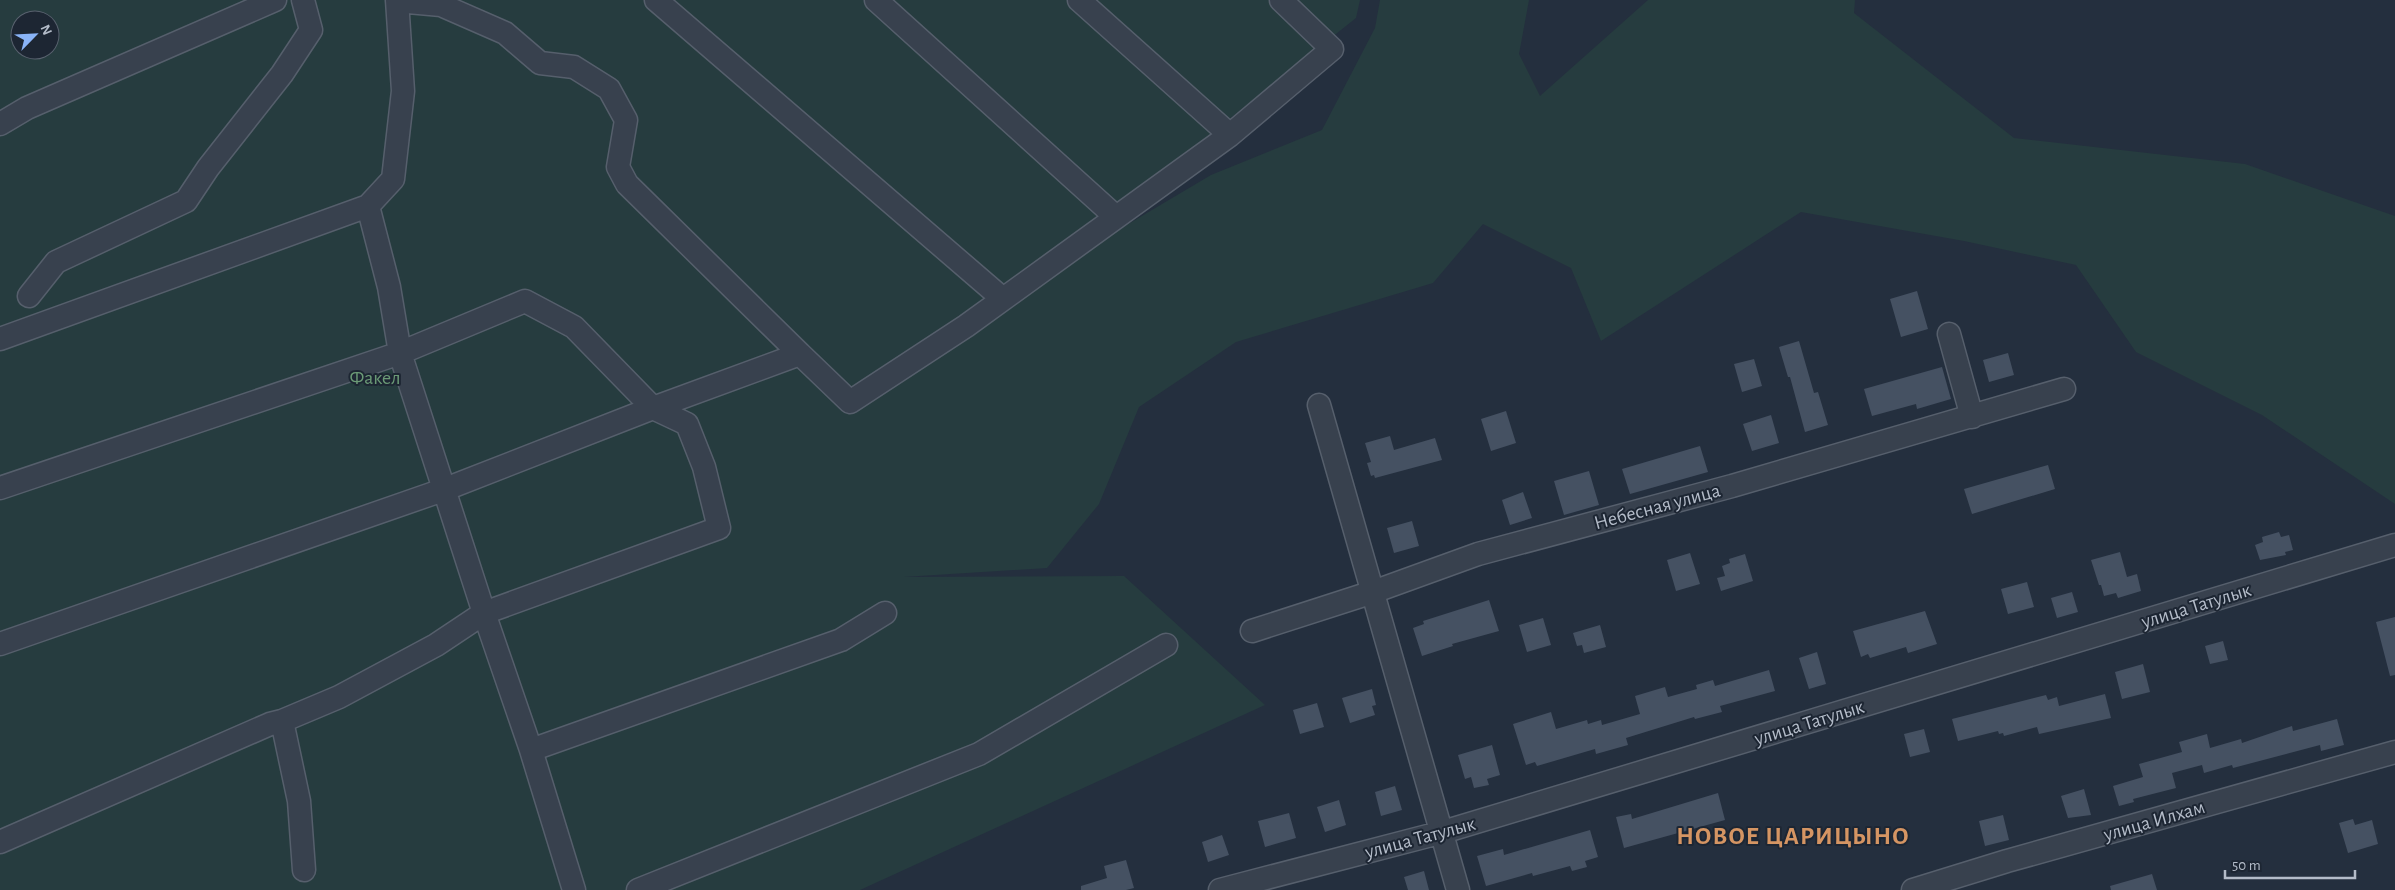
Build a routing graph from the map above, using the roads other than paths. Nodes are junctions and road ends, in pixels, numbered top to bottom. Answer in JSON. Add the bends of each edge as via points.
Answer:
{"nodes":[{"id":1,"x":275,"y":0,"type":"edge"},
{"id":2,"x":303,"y":0,"type":"edge"},
{"id":3,"x":656,"y":0,"type":"edge"},
{"id":4,"x":876,"y":0,"type":"edge"},
{"id":5,"x":1078,"y":0,"type":"edge"},
{"id":6,"x":1281,"y":0,"type":"edge"},
{"id":7,"x":397,"y":1,"type":"edge"},
{"id":8,"x":0,"y":124,"type":"edge"},
{"id":9,"x":1230,"y":135,"type":"junction"},
{"id":10,"x":368,"y":206,"type":"junction"},
{"id":11,"x":1116,"y":217,"type":"junction"},
{"id":12,"x":29,"y":296,"type":"dead end"},
{"id":13,"x":1003,"y":299,"type":"junction"},
{"id":14,"x":1948,"y":334,"type":"dead end"},
{"id":15,"x":0,"y":339,"type":"edge"},
{"id":16,"x":400,"y":353,"type":"junction"},
{"id":17,"x":800,"y":354,"type":"junction"},
{"id":18,"x":2064,"y":389,"type":"dead end"},
{"id":19,"x":1319,"y":405,"type":"dead end"},
{"id":20,"x":653,"y":408,"type":"junction"},
{"id":21,"x":1972,"y":418,"type":"junction"},
{"id":22,"x":0,"y":488,"type":"edge"},
{"id":23,"x":444,"y":490,"type":"junction"},
{"id":24,"x":2395,"y":545,"type":"edge"},
{"id":25,"x":1373,"y":592,"type":"junction"},
{"id":26,"x":484,"y":613,"type":"junction"},
{"id":27,"x":885,"y":613,"type":"dead end"},
{"id":28,"x":1252,"y":631,"type":"dead end"},
{"id":29,"x":0,"y":644,"type":"edge"},
{"id":30,"x":1166,"y":645,"type":"dead end"},
{"id":31,"x":282,"y":721,"type":"junction"},
{"id":32,"x":531,"y":750,"type":"junction"},
{"id":33,"x":2395,"y":752,"type":"edge"},
{"id":34,"x":1442,"y":832,"type":"junction"},
{"id":35,"x":0,"y":842,"type":"edge"},
{"id":36,"x":304,"y":870,"type":"dead end"},
{"id":37,"x":574,"y":890,"type":"edge"},
{"id":38,"x":638,"y":890,"type":"edge"},
{"id":39,"x":1220,"y":890,"type":"edge"},
{"id":40,"x":1458,"y":890,"type":"edge"},
{"id":41,"x":1913,"y":890,"type":"edge"}],
"edges":[{"from":1,"to":8,"type":"street","via":[[27,108]]},
{"from":2,"to":12,"type":"street","via":[[312,30],[186,201],[56,262]]},
{"from":3,"to":13,"type":"street"},
{"from":4,"to":11,"type":"street"},
{"from":5,"to":9,"type":"street"},
{"from":6,"to":9,"type":"street","via":[[1332,49]]},
{"from":7,"to":10,"type":"street","via":[[403,91],[393,179]]},
{"from":7,"to":17,"type":"street","via":[[441,5],[505,33],[540,63],[574,67],[609,89],[626,120],[618,167],[627,184]]},
{"from":9,"to":11,"type":"street"},
{"from":10,"to":15,"type":"street"},
{"from":10,"to":16,"type":"street","via":[[389,287]]},
{"from":11,"to":13,"type":"street"},
{"from":13,"to":17,"type":"street","via":[[850,402]]},
{"from":14,"to":21,"type":"street"},
{"from":16,"to":20,"type":"street","via":[[525,301],[574,327]]},
{"from":16,"to":22,"type":"street"},
{"from":16,"to":23,"type":"street"},
{"from":17,"to":20,"type":"street"},
{"from":18,"to":21,"type":"street","name":"Небесная улица"},
{"from":19,"to":25,"type":"street"},
{"from":20,"to":23,"type":"street"},
{"from":20,"to":26,"type":"street","via":[[687,424],[704,467],[718,528]]},
{"from":21,"to":25,"type":"street","name":"Небесная улица","via":[[1478,554]]},
{"from":23,"to":26,"type":"street"},
{"from":23,"to":29,"type":"street"},
{"from":24,"to":34,"type":"street","name":"улица Татулык"},
{"from":25,"to":28,"type":"street","name":"Небесная улица"},
{"from":25,"to":34,"type":"street"},
{"from":26,"to":31,"type":"street","via":[[436,645],[339,697]]},
{"from":26,"to":32,"type":"street"},
{"from":27,"to":32,"type":"street","via":[[841,640]]},
{"from":30,"to":38,"type":"street","via":[[979,754]]},
{"from":31,"to":35,"type":"street"},
{"from":31,"to":36,"type":"street","via":[[299,801]]},
{"from":32,"to":37,"type":"street"},
{"from":33,"to":41,"type":"street","name":"улица Илхам"},
{"from":34,"to":39,"type":"street","name":"улица Татулык"},
{"from":34,"to":40,"type":"street"}]}
